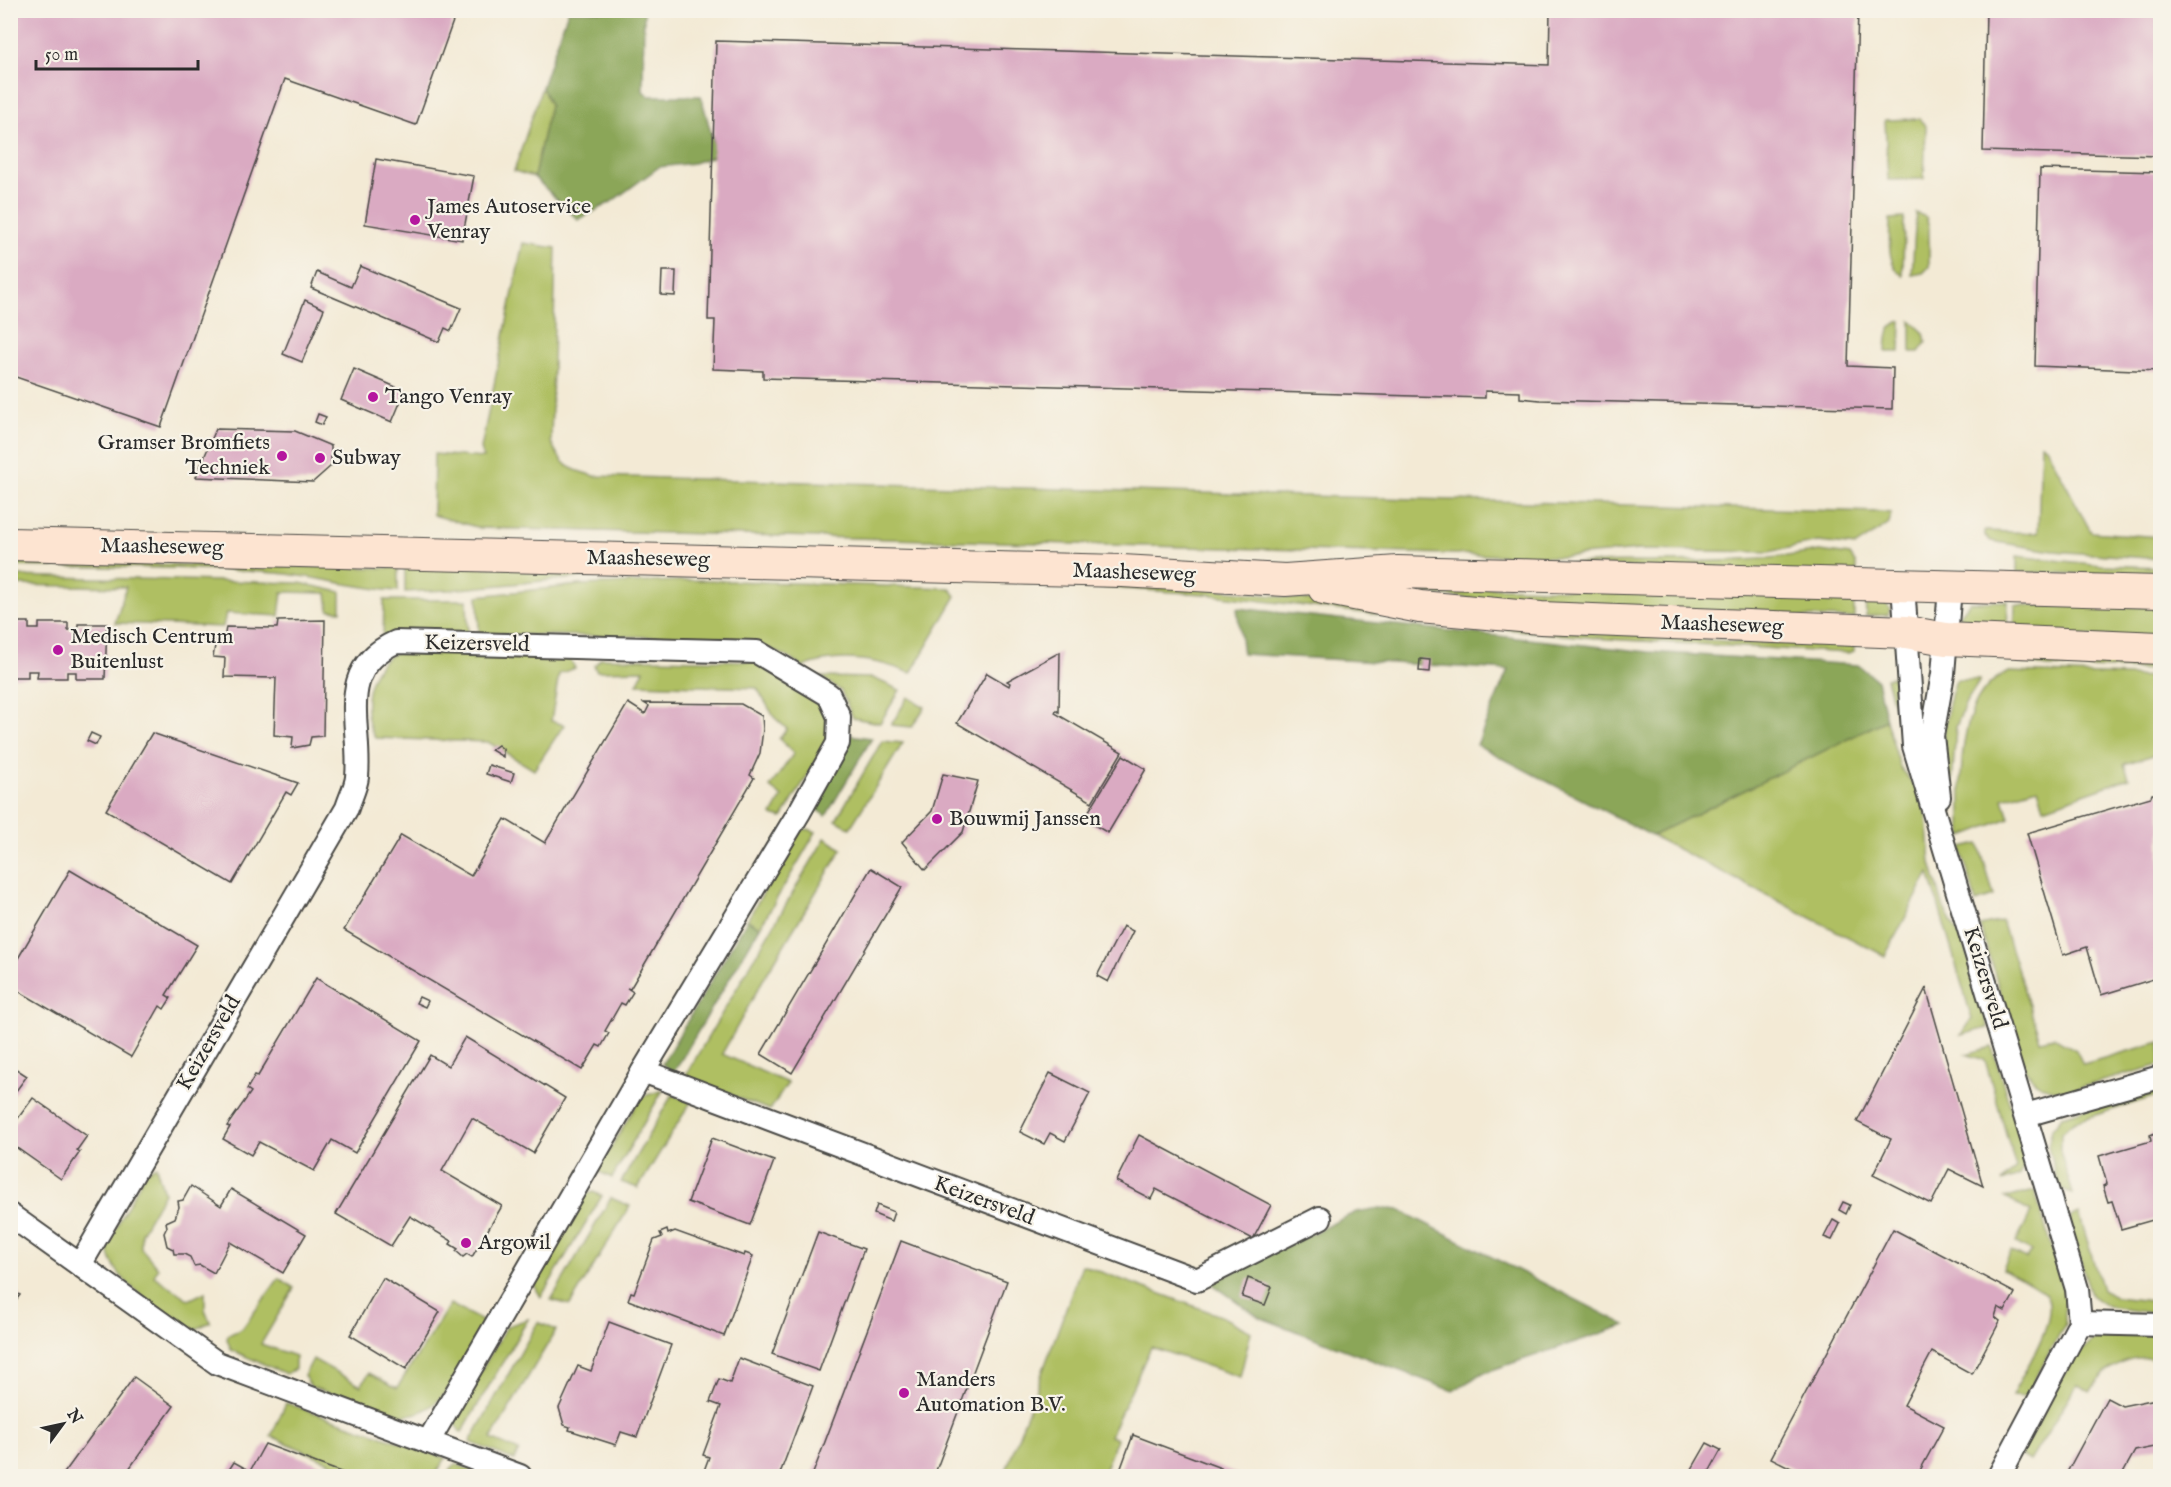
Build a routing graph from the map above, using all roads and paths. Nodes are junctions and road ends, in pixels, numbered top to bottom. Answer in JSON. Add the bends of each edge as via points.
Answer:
{"nodes":[{"id":1,"x":10,"y":544,"type":"edge"},
{"id":2,"x":1285,"y":580,"type":"junction"},
{"id":3,"x":1903,"y":585,"type":"junction"},
{"id":4,"x":1950,"y":588,"type":"junction"},
{"id":5,"x":2160,"y":592,"type":"edge"},
{"id":6,"x":1906,"y":632,"type":"junction"},
{"id":7,"x":1946,"y":639,"type":"junction"},
{"id":8,"x":2160,"y":648,"type":"edge"},
{"id":9,"x":1944,"y":840,"type":"junction"},
{"id":10,"x":643,"y":1071,"type":"junction"},
{"id":11,"x":2160,"y":1077,"type":"edge"},
{"id":12,"x":2026,"y":1115,"type":"junction"},
{"id":13,"x":10,"y":1215,"type":"edge"},
{"id":14,"x":1320,"y":1218,"type":"dead end"},
{"id":15,"x":80,"y":1265,"type":"junction"},
{"id":16,"x":2080,"y":1323,"type":"junction"},
{"id":17,"x":2160,"y":1325,"type":"edge"},
{"id":18,"x":428,"y":1442,"type":"junction"},
{"id":19,"x":520,"y":1476,"type":"edge"},
{"id":20,"x":1999,"y":1476,"type":"edge"}],
"edges":[{"from":1,"to":2,"type":"main road","name":"Maasheseweg","via":[[1122,571]]},
{"from":2,"to":3,"type":"main road","name":"Maasheseweg","via":[[1398,572]]},
{"from":2,"to":6,"type":"main road","name":"Maasheseweg","via":[[1420,607],[1530,617]]},
{"from":3,"to":4,"type":"main road","name":"Maasheseweg"},
{"from":3,"to":6,"type":"street","name":"Keizersveld"},
{"from":4,"to":5,"type":"main road","name":"Maasheseweg"},
{"from":4,"to":7,"type":"street","name":"Keizersveld"},
{"from":6,"to":7,"type":"main road","name":"Maasheseweg"},
{"from":6,"to":9,"type":"street","name":"Keizersveld","via":[[1914,746]]},
{"from":7,"to":8,"type":"main road","name":"Maasheseweg"},
{"from":7,"to":9,"type":"street","name":"Keizersveld","via":[[1932,736]]},
{"from":9,"to":12,"type":"street","name":"Keizersveld"},
{"from":10,"to":14,"type":"street","name":"Keizersveld","via":[[1197,1280]]},
{"from":10,"to":15,"type":"street","name":"Keizersveld","via":[[837,743],[839,717],[829,695],[757,652],[396,642],[370,658],[358,677],[357,777],[347,808]]},
{"from":10,"to":18,"type":"street","name":"Keizersveld"},
{"from":11,"to":12,"type":"street"},
{"from":12,"to":16,"type":"street","name":"Keizersveld","via":[[2077,1289]]},
{"from":13,"to":15,"type":"street"},
{"from":15,"to":18,"type":"street","via":[[217,1363]]},
{"from":16,"to":17,"type":"street"},
{"from":16,"to":20,"type":"street"},
{"from":18,"to":19,"type":"street"}]}
